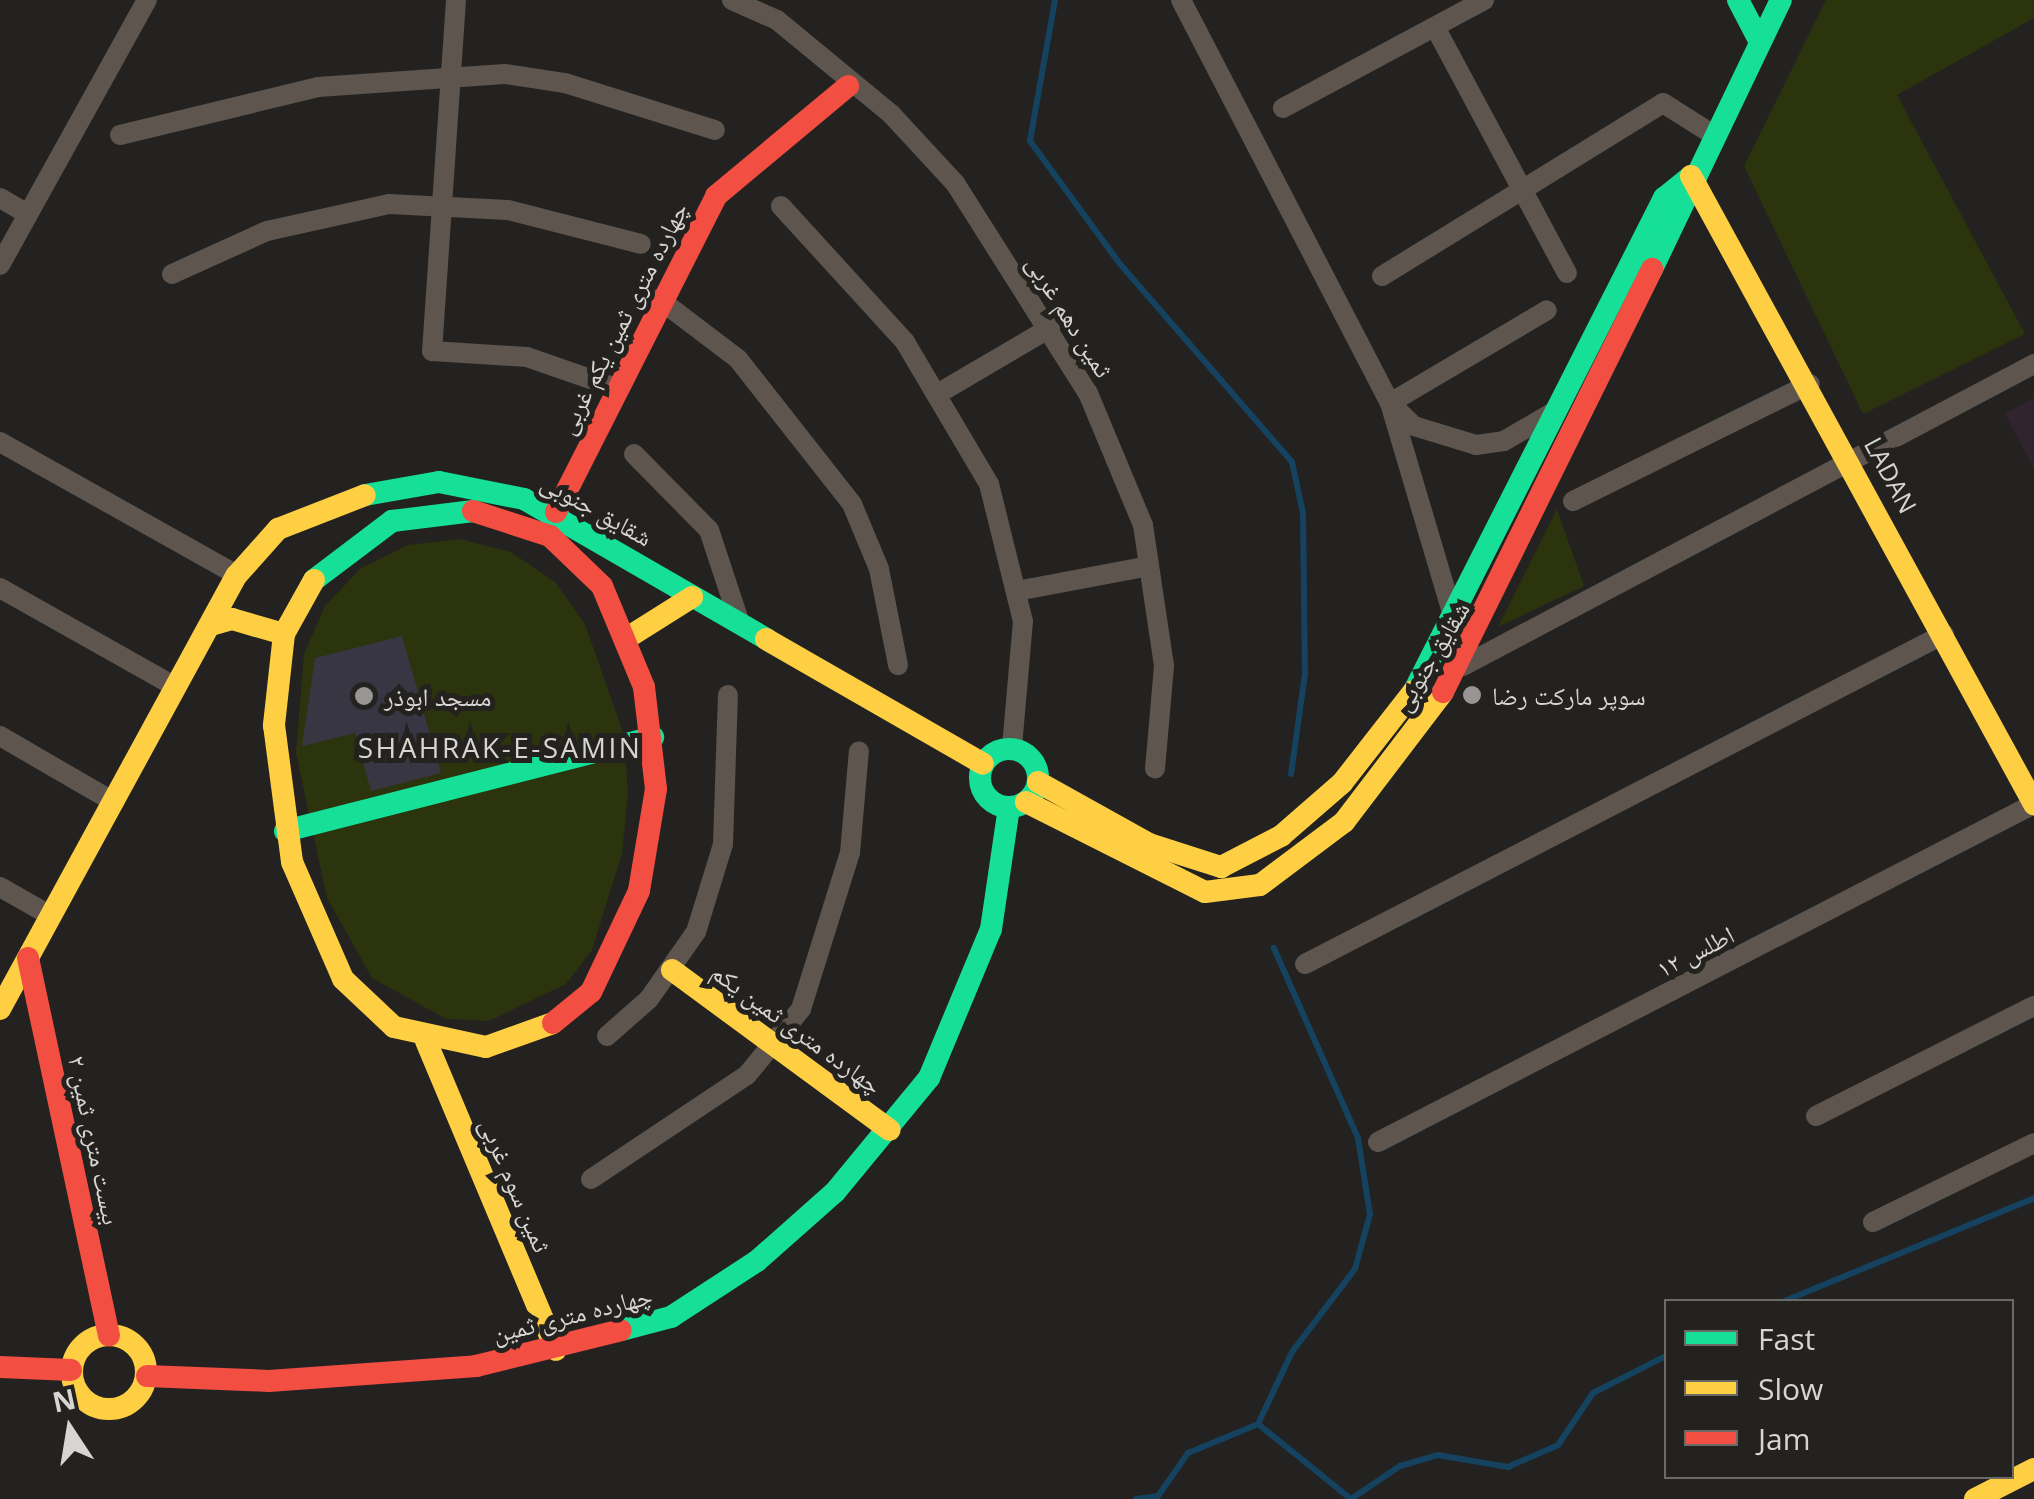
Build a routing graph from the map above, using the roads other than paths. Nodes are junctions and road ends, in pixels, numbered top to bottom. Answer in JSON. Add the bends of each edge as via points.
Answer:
{"nodes":[{"id":1,"x":146,"y":0,"type":"edge"},
{"id":2,"x":456,"y":0,"type":"edge"},
{"id":3,"x":732,"y":0,"type":"edge"},
{"id":4,"x":1181,"y":0,"type":"edge"},
{"id":5,"x":1738,"y":0,"type":"edge"},
{"id":6,"x":1782,"y":0,"type":"edge"},
{"id":7,"x":1475,"y":2,"type":"edge"},
{"id":8,"x":1434,"y":26,"type":"junction"},
{"id":9,"x":1760,"y":42,"type":"junction"},
{"id":10,"x":448,"y":76,"type":"junction"},
{"id":11,"x":848,"y":86,"type":"junction"},
{"id":12,"x":1283,"y":108,"type":"dead end"},
{"id":13,"x":715,"y":130,"type":"dead end"},
{"id":14,"x":1712,"y":134,"type":"junction"},
{"id":15,"x":120,"y":135,"type":"dead end"},
{"id":16,"x":1691,"y":176,"type":"junction"},
{"id":17,"x":1521,"y":190,"type":"junction"},
{"id":18,"x":0,"y":198,"type":"edge"},
{"id":19,"x":438,"y":204,"type":"junction"},
{"id":20,"x":781,"y":206,"type":"dead end"},
{"id":21,"x":28,"y":214,"type":"junction"},
{"id":22,"x":641,"y":244,"type":"dead end"},
{"id":23,"x":0,"y":265,"type":"edge"},
{"id":24,"x":1567,"y":273,"type":"dead end"},
{"id":25,"x":172,"y":274,"type":"dead end"},
{"id":26,"x":1382,"y":276,"type":"dead end"},
{"id":27,"x":658,"y":299,"type":"junction"},
{"id":28,"x":1547,"y":310,"type":"dead end"},
{"id":29,"x":1050,"y":328,"type":"junction"},
{"id":30,"x":2034,"y":364,"type":"edge"},
{"id":31,"x":1810,"y":384,"type":"junction"},
{"id":32,"x":616,"y":388,"type":"junction"},
{"id":33,"x":939,"y":393,"type":"junction"},
{"id":34,"x":1390,"y":403,"type":"junction"},
{"id":35,"x":1554,"y":410,"type":"junction"},
{"id":36,"x":0,"y":442,"type":"edge"},
{"id":37,"x":634,"y":454,"type":"dead end"},
{"id":38,"x":1855,"y":463,"type":"junction"},
{"id":39,"x":1573,"y":501,"type":"dead end"},
{"id":40,"x":556,"y":512,"type":"junction"},
{"id":41,"x":1150,"y":566,"type":"junction"},
{"id":42,"x":237,"y":575,"type":"junction"},
{"id":43,"x":0,"y":588,"type":"edge"},
{"id":44,"x":1017,"y":592,"type":"junction"},
{"id":45,"x":692,"y":596,"type":"junction"},
{"id":46,"x":1453,"y":616,"type":"junction"},
{"id":47,"x":740,"y":624,"type":"junction"},
{"id":48,"x":210,"y":625,"type":"junction"},
{"id":49,"x":284,"y":634,"type":"junction"},
{"id":50,"x":1944,"y":634,"type":"junction"},
{"id":51,"x":627,"y":638,"type":"junction"},
{"id":52,"x":898,"y":665,"type":"dead end"},
{"id":53,"x":1463,"y":666,"type":"junction"},
{"id":54,"x":176,"y":687,"type":"junction"},
{"id":55,"x":728,"y":694,"type":"dead end"},
{"id":56,"x":0,"y":736,"type":"edge"},
{"id":57,"x":653,"y":737,"type":"junction"},
{"id":58,"x":1012,"y":748,"type":"junction"},
{"id":59,"x":859,"y":752,"type":"dead end"},
{"id":60,"x":983,"y":764,"type":"junction"},
{"id":61,"x":1155,"y":769,"type":"dead end"},
{"id":62,"x":1025,"y":797,"type":"junction"},
{"id":63,"x":114,"y":802,"type":"junction"},
{"id":64,"x":2034,"y":804,"type":"edge"},
{"id":65,"x":285,"y":831,"type":"junction"},
{"id":66,"x":0,"y":888,"type":"edge"},
{"id":67,"x":51,"y":916,"type":"junction"},
{"id":68,"x":28,"y":958,"type":"junction"},
{"id":69,"x":1305,"y":964,"type":"dead end"},
{"id":70,"x":672,"y":970,"type":"junction"},
{"id":71,"x":2034,"y":1006,"type":"edge"},
{"id":72,"x":0,"y":1009,"type":"edge"},
{"id":73,"x":607,"y":1036,"type":"dead end"},
{"id":74,"x":426,"y":1041,"type":"junction"},
{"id":75,"x":772,"y":1044,"type":"junction"},
{"id":76,"x":1816,"y":1116,"type":"dead end"},
{"id":77,"x":890,"y":1130,"type":"junction"},
{"id":78,"x":1378,"y":1142,"type":"dead end"},
{"id":79,"x":2034,"y":1143,"type":"edge"},
{"id":80,"x":590,"y":1178,"type":"dead end"},
{"id":81,"x":1873,"y":1222,"type":"dead end"},
{"id":82,"x":109,"y":1334,"type":"junction"},
{"id":83,"x":556,"y":1350,"type":"junction"},
{"id":84,"x":0,"y":1368,"type":"edge"},
{"id":85,"x":71,"y":1370,"type":"junction"},
{"id":86,"x":147,"y":1376,"type":"junction"},
{"id":87,"x":2034,"y":1469,"type":"edge"},
{"id":88,"x":1975,"y":1499,"type":"edge"}],
"edges":[{"from":1,"to":21,"type":"street"},
{"from":2,"to":10,"type":"street"},
{"from":3,"to":11,"type":"street","name":"ثمین دهم غربی","via":[[777,20]]},
{"from":4,"to":34,"type":"street"},
{"from":5,"to":9,"type":"street"},
{"from":6,"to":9,"type":"street","name":"شقایق جنوبی"},
{"from":7,"to":8,"type":"street"},
{"from":8,"to":12,"type":"street"},
{"from":8,"to":17,"type":"street"},
{"from":9,"to":14,"type":"street","name":"شقایق جنوبی"},
{"from":10,"to":13,"type":"street","via":[[565,82]]},
{"from":10,"to":15,"type":"street","via":[[318,87]]},
{"from":10,"to":19,"type":"street"},
{"from":11,"to":27,"type":"street","name":"چهارده متری ثمین یکم غربی","via":[[716,196]]},
{"from":11,"to":29,"type":"street","name":"ثمین دهم غربی","via":[[892,114],[956,183]]},
{"from":14,"to":16,"type":"street","name":"شقایق جنوبی"},
{"from":14,"to":17,"type":"street","via":[[1663,103]]},
{"from":16,"to":31,"type":"street","name":"LADAN"},
{"from":16,"to":35,"type":"street","name":"شقایق جنوبی","via":[[1664,198]]},
{"from":16,"to":53,"type":"street","name":"شقایق جنوبی","via":[[1685,210]]},
{"from":17,"to":24,"type":"street"},
{"from":17,"to":26,"type":"street"},
{"from":18,"to":21,"type":"street"},
{"from":19,"to":22,"type":"street","via":[[508,210]]},
{"from":19,"to":25,"type":"street","via":[[336,209]]},
{"from":19,"to":32,"type":"street","via":[[432,351],[527,357]]},
{"from":20,"to":33,"type":"street","via":[[842,266]]},
{"from":21,"to":23,"type":"street"},
{"from":27,"to":32,"type":"street","name":"چهارده متری ثمین یکم غربی"},
{"from":27,"to":52,"type":"street","via":[[738,359],[852,504],[879,568]]},
{"from":28,"to":34,"type":"street"},
{"from":29,"to":33,"type":"street"},
{"from":29,"to":41,"type":"street","name":"ثمین دهم غربی","via":[[1120,452]]},
{"from":30,"to":38,"type":"street"},
{"from":31,"to":38,"type":"street","name":"LADAN"},
{"from":31,"to":39,"type":"street"},
{"from":32,"to":40,"type":"street","name":"چهارده متری ثمین یکم غربی"},
{"from":33,"to":44,"type":"street","via":[[989,484]]},
{"from":34,"to":35,"type":"street","via":[[1414,426],[1476,445],[1504,441]]},
{"from":34,"to":46,"type":"street","via":[[1447,570]]},
{"from":35,"to":46,"type":"street","name":"شقایق جنوبی"},
{"from":36,"to":42,"type":"street"},
{"from":37,"to":47,"type":"street","via":[[709,530]]},
{"from":38,"to":50,"type":"street","name":"LADAN"},
{"from":38,"to":53,"type":"street"},
{"from":40,"to":42,"type":"street","name":"شقایق جنوبی","via":[[483,487],[388,487],[301,514]]},
{"from":40,"to":45,"type":"street","name":"شقایق جنوبی"},
{"from":41,"to":44,"type":"street"},
{"from":41,"to":61,"type":"street","name":"ثمین دهم غربی","via":[[1164,666]]},
{"from":42,"to":48,"type":"street","name":"شقایق جنوبی"},
{"from":43,"to":54,"type":"street"},
{"from":44,"to":58,"type":"street","via":[[1023,621]]},
{"from":45,"to":47,"type":"street","name":"شقایق جنوبی"},
{"from":45,"to":51,"type":"street"},
{"from":46,"to":62,"type":"street","name":"شقایق جنوبی","via":[[1383,742],[1281,836],[1233,864],[1181,858]]},
{"from":47,"to":60,"type":"street","name":"شقایق جنوبی"},
{"from":48,"to":49,"type":"street","via":[[232,619]]},
{"from":48,"to":54,"type":"street","name":"شقایق جنوبی"},
{"from":49,"to":51,"type":"street","via":[[320,570],[353,540],[446,510],[500,516],[550,536],[602,586]]},
{"from":49,"to":65,"type":"street","via":[[274,726]]},
{"from":50,"to":64,"type":"street","name":"LADAN"},
{"from":50,"to":69,"type":"street"},
{"from":51,"to":57,"type":"street"},
{"from":53,"to":62,"type":"street","name":"شقایق جنوبی","via":[[1344,822],[1260,885],[1205,892]]},
{"from":54,"to":63,"type":"street","name":"شقایق جنوبی"},
{"from":55,"to":70,"type":"street","via":[[723,844],[696,932]]},
{"from":56,"to":63,"type":"street"},
{"from":57,"to":65,"type":"street"},
{"from":57,"to":74,"type":"street","via":[[654,806],[639,890],[591,992],[544,1030],[501,1043]]},
{"from":58,"to":60,"type":"street"},
{"from":58,"to":62,"type":"street","via":[[1033,760]]},
{"from":59,"to":75,"type":"street","via":[[831,937],[801,1009]]},
{"from":60,"to":62,"type":"street","via":[[985,794]]},
{"from":62,"to":77,"type":"street","name":"چهارده متری ثمین","via":[[976,980],[929,1078]]},
{"from":63,"to":67,"type":"street","name":"شقایق جنوبی"},
{"from":64,"to":78,"type":"street","name":"اطلس ۱۲"},
{"from":65,"to":74,"type":"street","via":[[343,978],[394,1027]]},
{"from":66,"to":67,"type":"street"},
{"from":67,"to":68,"type":"street","name":"شقایق جنوبی"},
{"from":68,"to":72,"type":"street","name":"شقایق جنوبی"},
{"from":68,"to":82,"type":"street","name":"بیست متری ثمین ۲"},
{"from":70,"to":73,"type":"street"},
{"from":70,"to":75,"type":"street","name":"چهارده متری ثمین یکم"},
{"from":71,"to":76,"type":"street"},
{"from":74,"to":83,"type":"street","name":"ثمین سوم غربی"},
{"from":75,"to":77,"type":"street","name":"چهارده متری ثمین یکم"},
{"from":75,"to":80,"type":"street","via":[[691,1120]]},
{"from":77,"to":83,"type":"street","name":"چهارده متری ثمین","via":[[757,1261],[671,1317]]},
{"from":79,"to":81,"type":"street"},
{"from":82,"to":85,"type":"street","via":[[86,1343]]},
{"from":82,"to":86,"type":"street","via":[[140,1350]]},
{"from":83,"to":86,"type":"street","name":"چهارده متری ثمین","via":[[330,1379]]},
{"from":84,"to":85,"type":"street"},
{"from":85,"to":86,"type":"street","via":[[83,1399],[106,1409],[130,1404]]},
{"from":87,"to":88,"type":"street"}]}
